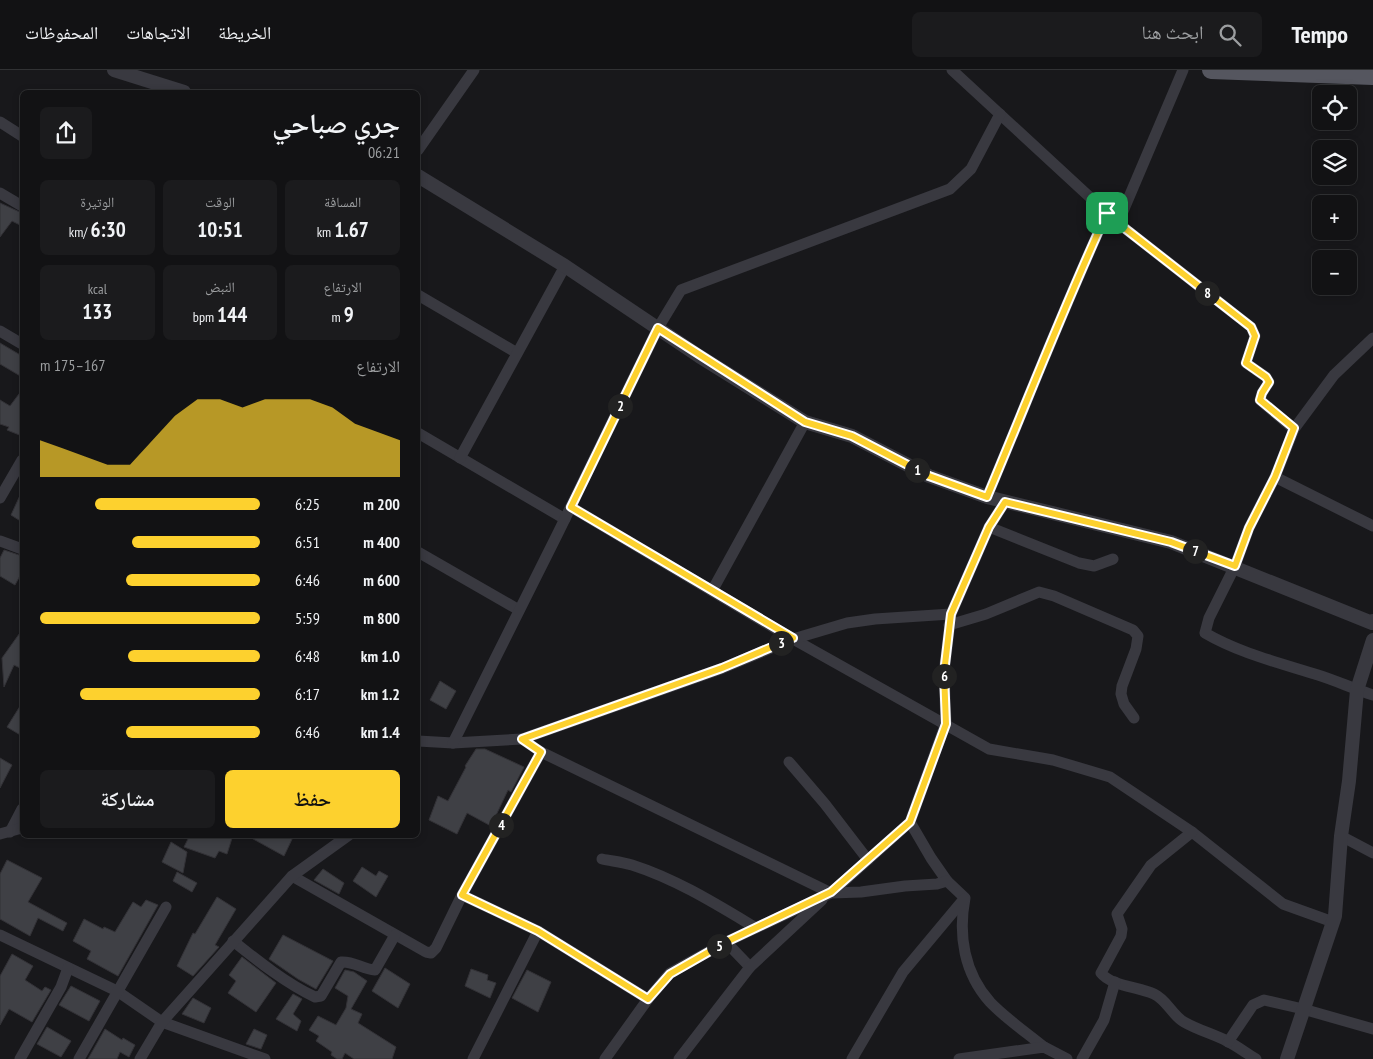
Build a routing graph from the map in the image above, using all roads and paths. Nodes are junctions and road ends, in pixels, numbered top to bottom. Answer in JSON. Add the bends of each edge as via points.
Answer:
{"nodes":[{"id":1,"x":114,"y":70,"type":"edge"},
{"id":2,"x":474,"y":70,"type":"edge"},
{"id":3,"x":952,"y":70,"type":"edge"},
{"id":4,"x":1183,"y":70,"type":"edge"},
{"id":5,"x":1211,"y":70,"type":"edge"},
{"id":6,"x":1373,"y":76,"type":"edge"},
{"id":7,"x":178,"y":90,"type":"edge"},
{"id":8,"x":1000,"y":114,"type":"junction"},
{"id":9,"x":0,"y":122,"type":"edge"},
{"id":10,"x":20,"y":135,"type":"edge"},
{"id":11,"x":420,"y":147,"type":"edge"},
{"id":12,"x":420,"y":177,"type":"edge"},
{"id":13,"x":0,"y":193,"type":"edge"},
{"id":14,"x":20,"y":205,"type":"edge"},
{"id":15,"x":1107,"y":213,"type":"junction"},
{"id":16,"x":1118,"y":223,"type":"junction"},
{"id":17,"x":565,"y":266,"type":"junction"},
{"id":18,"x":420,"y":297,"type":"edge"},
{"id":19,"x":658,"y":328,"type":"junction"},
{"id":20,"x":0,"y":331,"type":"edge"},
{"id":21,"x":1373,"y":338,"type":"edge"},
{"id":22,"x":20,"y":343,"type":"edge"},
{"id":23,"x":517,"y":353,"type":"junction"},
{"id":24,"x":805,"y":422,"type":"junction"},
{"id":25,"x":1294,"y":428,"type":"junction"},
{"id":26,"x":420,"y":434,"type":"edge"},
{"id":27,"x":460,"y":458,"type":"junction"},
{"id":28,"x":20,"y":463,"type":"edge"},
{"id":29,"x":1275,"y":477,"type":"junction"},
{"id":30,"x":987,"y":497,"type":"junction"},
{"id":31,"x":0,"y":498,"type":"edge"},
{"id":32,"x":1005,"y":502,"type":"junction"},
{"id":33,"x":571,"y":507,"type":"junction"},
{"id":34,"x":565,"y":519,"type":"junction"},
{"id":35,"x":1373,"y":526,"type":"edge"},
{"id":36,"x":989,"y":527,"type":"junction"},
{"id":37,"x":0,"y":541,"type":"edge"},
{"id":38,"x":20,"y":548,"type":"edge"},
{"id":39,"x":420,"y":553,"type":"edge"},
{"id":40,"x":1113,"y":559,"type":"dead end"},
{"id":41,"x":1235,"y":566,"type":"junction"},
{"id":42,"x":712,"y":591,"type":"junction"},
{"id":43,"x":519,"y":610,"type":"junction"},
{"id":44,"x":950,"y":620,"type":"junction"},
{"id":45,"x":1373,"y":622,"type":"edge"},
{"id":46,"x":793,"y":638,"type":"junction"},
{"id":47,"x":1373,"y":640,"type":"edge"},
{"id":48,"x":1357,"y":690,"type":"junction"},
{"id":49,"x":1373,"y":695,"type":"edge"},
{"id":50,"x":1134,"y":718,"type":"dead end"},
{"id":51,"x":946,"y":724,"type":"junction"},
{"id":52,"x":522,"y":739,"type":"junction"},
{"id":53,"x":420,"y":741,"type":"edge"},
{"id":54,"x":453,"y":742,"type":"junction"},
{"id":55,"x":541,"y":752,"type":"junction"},
{"id":56,"x":788,"y":762,"type":"dead end"},
{"id":57,"x":20,"y":812,"type":"edge"},
{"id":58,"x":910,"y":822,"type":"junction"},
{"id":59,"x":20,"y":829,"type":"edge"},
{"id":60,"x":1192,"y":832,"type":"junction"},
{"id":61,"x":5,"y":833,"type":"edge"},
{"id":62,"x":1341,"y":836,"type":"junction"},
{"id":63,"x":345,"y":838,"type":"edge"},
{"id":64,"x":1373,"y":853,"type":"edge"},
{"id":65,"x":602,"y":859,"type":"dead end"},
{"id":66,"x":868,"y":860,"type":"junction"},
{"id":67,"x":292,"y":876,"type":"junction"},
{"id":68,"x":947,"y":881,"type":"junction"},
{"id":69,"x":831,"y":892,"type":"junction"},
{"id":70,"x":462,"y":895,"type":"junction"},
{"id":71,"x":966,"y":898,"type":"junction"},
{"id":72,"x":166,"y":907,"type":"dead end"},
{"id":73,"x":1332,"y":922,"type":"junction"},
{"id":74,"x":756,"y":928,"type":"junction"},
{"id":75,"x":538,"y":931,"type":"junction"},
{"id":76,"x":0,"y":935,"type":"edge"},
{"id":77,"x":395,"y":935,"type":"junction"},
{"id":78,"x":233,"y":941,"type":"junction"},
{"id":79,"x":726,"y":942,"type":"junction"},
{"id":80,"x":750,"y":967,"type":"junction"},
{"id":81,"x":68,"y":968,"type":"junction"},
{"id":82,"x":1115,"y":982,"type":"junction"},
{"id":83,"x":117,"y":991,"type":"junction"},
{"id":84,"x":648,"y":999,"type":"junction"},
{"id":85,"x":1302,"y":1009,"type":"junction"},
{"id":86,"x":162,"y":1022,"type":"junction"},
{"id":87,"x":1373,"y":1029,"type":"edge"},
{"id":88,"x":1228,"y":1042,"type":"junction"},
{"id":89,"x":1044,"y":1047,"type":"junction"},
{"id":90,"x":20,"y":1059,"type":"edge"},
{"id":91,"x":79,"y":1059,"type":"edge"},
{"id":92,"x":140,"y":1059,"type":"edge"},
{"id":93,"x":265,"y":1059,"type":"edge"},
{"id":94,"x":473,"y":1059,"type":"edge"},
{"id":95,"x":605,"y":1059,"type":"edge"},
{"id":96,"x":679,"y":1059,"type":"edge"},
{"id":97,"x":852,"y":1059,"type":"edge"},
{"id":98,"x":960,"y":1059,"type":"edge"},
{"id":99,"x":1067,"y":1059,"type":"edge"},
{"id":100,"x":1082,"y":1059,"type":"edge"},
{"id":101,"x":1256,"y":1059,"type":"edge"},
{"id":102,"x":1287,"y":1059,"type":"edge"}],
"edges":[{"from":1,"to":7,"type":"street"},
{"from":2,"to":11,"type":"street"},
{"from":3,"to":8,"type":"street"},
{"from":4,"to":16,"type":"street"},
{"from":5,"to":6,"type":"main road"},
{"from":8,"to":15,"type":"street"},
{"from":8,"to":19,"type":"street","via":[[970,169],[950,189],[681,290]]},
{"from":9,"to":10,"type":"street"},
{"from":12,"to":17,"type":"street"},
{"from":13,"to":14,"type":"street"},
{"from":15,"to":16,"type":"street"},
{"from":15,"to":30,"type":"street"},
{"from":16,"to":25,"type":"street","via":[[1251,327],[1255,336],[1246,363],[1269,382],[1260,400]]},
{"from":17,"to":19,"type":"street"},
{"from":17,"to":23,"type":"street"},
{"from":18,"to":23,"type":"street"},
{"from":19,"to":24,"type":"street"},
{"from":19,"to":33,"type":"street"},
{"from":20,"to":22,"type":"street"},
{"from":21,"to":25,"type":"street","via":[[1334,375]]},
{"from":23,"to":27,"type":"street"},
{"from":24,"to":30,"type":"street","via":[[852,436],[929,476]]},
{"from":24,"to":42,"type":"street"},
{"from":25,"to":29,"type":"street"},
{"from":26,"to":27,"type":"street"},
{"from":27,"to":34,"type":"street"},
{"from":28,"to":31,"type":"street"},
{"from":29,"to":35,"type":"street"},
{"from":29,"to":41,"type":"street","via":[[1249,528]]},
{"from":30,"to":32,"type":"street"},
{"from":32,"to":36,"type":"street"},
{"from":32,"to":41,"type":"street","via":[[1171,542]]},
{"from":33,"to":34,"type":"street"},
{"from":33,"to":42,"type":"street"},
{"from":34,"to":43,"type":"street"},
{"from":36,"to":40,"type":"street","via":[[1079,564],[1094,566]]},
{"from":36,"to":44,"type":"street"},
{"from":37,"to":38,"type":"street"},
{"from":39,"to":43,"type":"street"},
{"from":41,"to":45,"type":"street"},
{"from":41,"to":48,"type":"street","via":[[1205,633],[1261,657]]},
{"from":42,"to":46,"type":"street"},
{"from":43,"to":54,"type":"street"},
{"from":44,"to":46,"type":"street","via":[[875,619]]},
{"from":44,"to":50,"type":"street","via":[[986,614],[1039,592],[1133,630],[1138,636],[1136,649],[1121,694]]},
{"from":44,"to":51,"type":"street","via":[[944,673]]},
{"from":46,"to":51,"type":"street"},
{"from":46,"to":52,"type":"street","via":[[722,668]]},
{"from":47,"to":48,"type":"street"},
{"from":48,"to":49,"type":"street"},
{"from":48,"to":62,"type":"street"},
{"from":51,"to":58,"type":"street"},
{"from":51,"to":60,"type":"street","via":[[989,749],[1053,760],[1110,777]]},
{"from":52,"to":54,"type":"street"},
{"from":52,"to":55,"type":"street"},
{"from":53,"to":54,"type":"street"},
{"from":55,"to":69,"type":"street"},
{"from":55,"to":70,"type":"street"},
{"from":56,"to":66,"type":"street"},
{"from":57,"to":61,"type":"street"},
{"from":58,"to":66,"type":"street"},
{"from":58,"to":68,"type":"street"},
{"from":59,"to":61,"type":"street"},
{"from":60,"to":73,"type":"street","via":[[1283,904]]},
{"from":60,"to":82,"type":"street","via":[[1151,865],[1116,914],[1122,929],[1121,936],[1101,971],[1102,976]]},
{"from":62,"to":64,"type":"street"},
{"from":62,"to":73,"type":"street"},
{"from":63,"to":67,"type":"street"},
{"from":65,"to":74,"type":"street","via":[[632,865],[674,882]]},
{"from":66,"to":69,"type":"street"},
{"from":67,"to":77,"type":"street"},
{"from":67,"to":78,"type":"street"},
{"from":68,"to":69,"type":"street","via":[[861,892]]},
{"from":68,"to":71,"type":"street"},
{"from":69,"to":74,"type":"street"},
{"from":69,"to":80,"type":"street"},
{"from":70,"to":75,"type":"street"},
{"from":70,"to":77,"type":"street","via":[[431,953]]},
{"from":71,"to":89,"type":"street","via":[[962,916],[964,955],[971,973],[990,1002]]},
{"from":71,"to":97,"type":"street","via":[[903,972]]},
{"from":72,"to":83,"type":"street"},
{"from":73,"to":85,"type":"street"},
{"from":74,"to":79,"type":"street"},
{"from":75,"to":84,"type":"street"},
{"from":75,"to":94,"type":"street"},
{"from":76,"to":81,"type":"street"},
{"from":77,"to":78,"type":"street","via":[[375,970],[348,961],[341,962],[321,996],[315,997]]},
{"from":78,"to":86,"type":"street"},
{"from":79,"to":80,"type":"street"},
{"from":79,"to":84,"type":"street","via":[[670,974]]},
{"from":80,"to":96,"type":"street"},
{"from":81,"to":83,"type":"street"},
{"from":81,"to":90,"type":"street"},
{"from":82,"to":88,"type":"street","via":[[1155,994],[1184,1022]]},
{"from":82,"to":100,"type":"street","via":[[1104,1020]]},
{"from":83,"to":86,"type":"street"},
{"from":83,"to":91,"type":"street"},
{"from":84,"to":95,"type":"street"},
{"from":85,"to":87,"type":"street"},
{"from":85,"to":88,"type":"street","via":[[1264,1000],[1253,1005]]},
{"from":85,"to":102,"type":"street"},
{"from":86,"to":92,"type":"street"},
{"from":86,"to":93,"type":"street"},
{"from":88,"to":101,"type":"street"},
{"from":89,"to":98,"type":"street"},
{"from":89,"to":99,"type":"street"}]}
